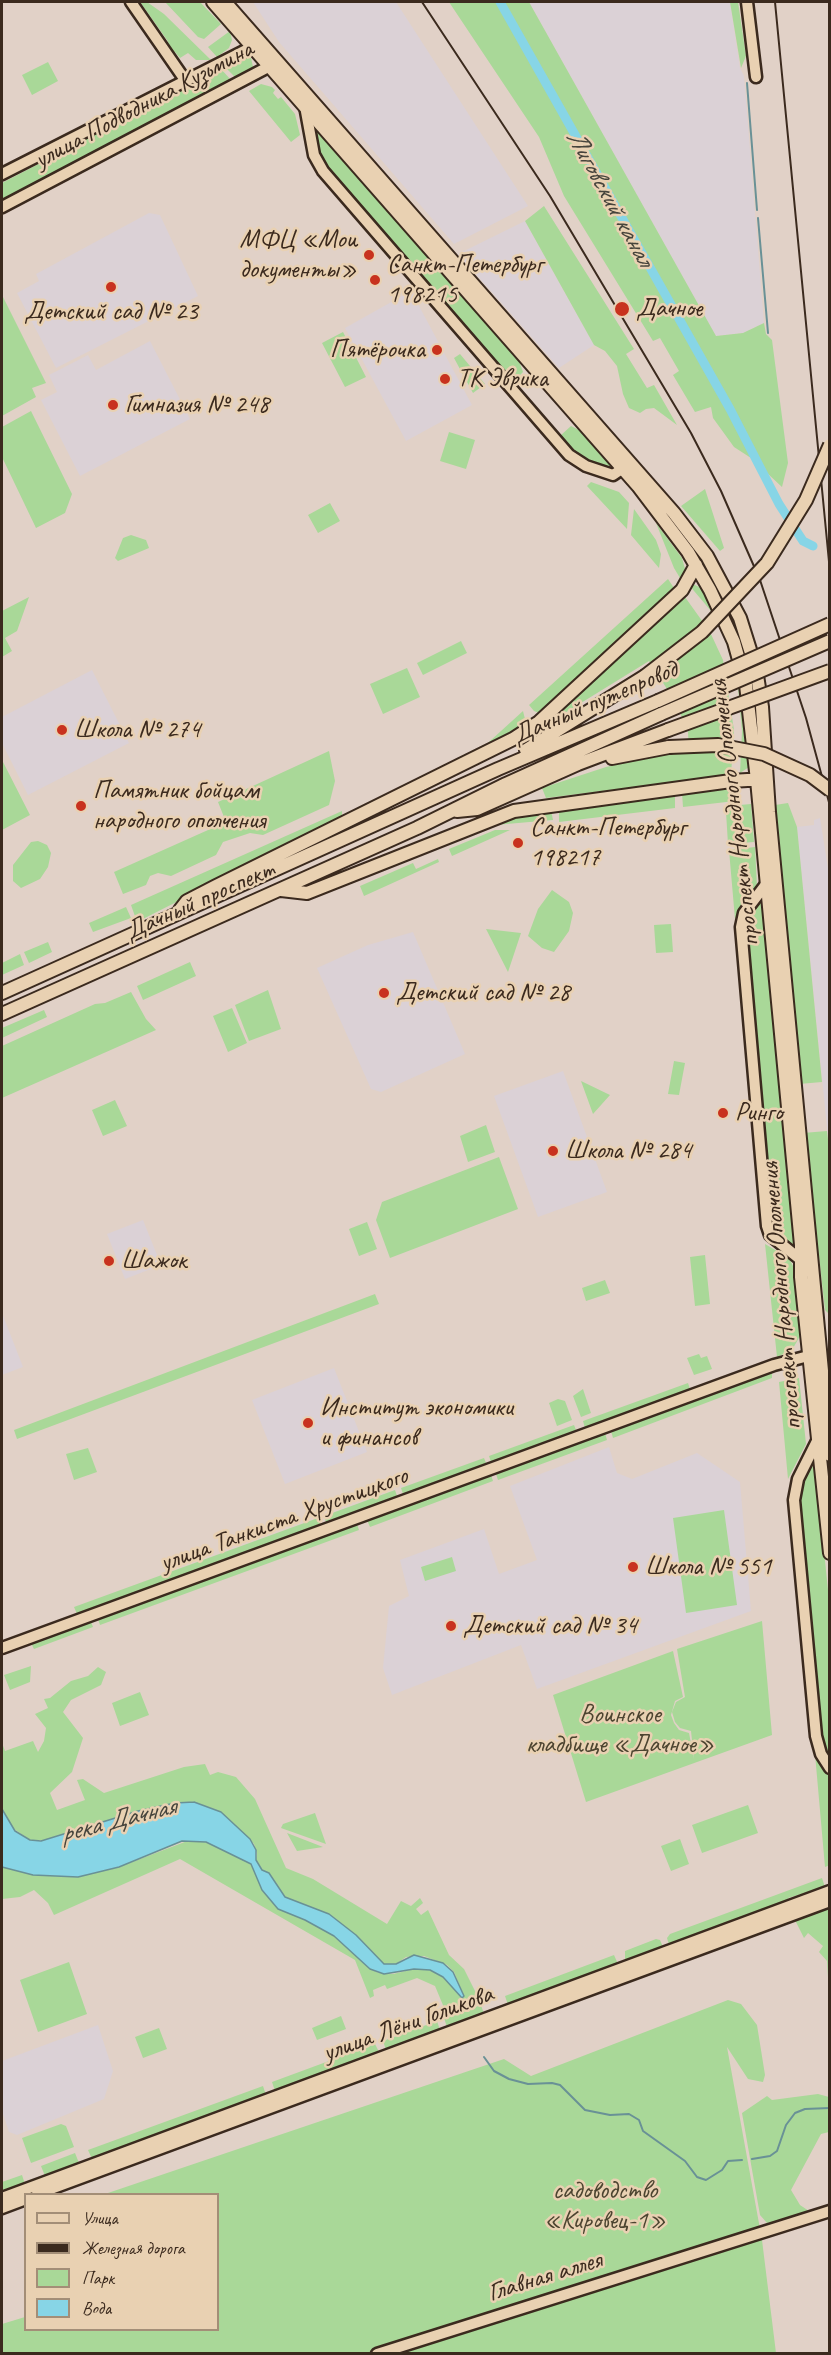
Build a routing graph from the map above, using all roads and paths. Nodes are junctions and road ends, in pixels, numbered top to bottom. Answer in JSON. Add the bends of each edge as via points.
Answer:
{"nodes":[{"id":1,"x":131,"y":2,"type":"edge"},
{"id":2,"x":213,"y":2,"type":"edge"},
{"id":3,"x":225,"y":2,"type":"edge"},
{"id":4,"x":747,"y":2,"type":"edge"},
{"id":5,"x":257,"y":44,"type":"junction"},
{"id":6,"x":272,"y":62,"type":"junction"},
{"id":7,"x":756,"y":77,"type":"dead end"},
{"id":8,"x":185,"y":80,"type":"junction"},
{"id":9,"x":305,"y":106,"type":"junction"},
{"id":10,"x":2,"y":174,"type":"edge"},
{"id":11,"x":2,"y":207,"type":"edge"},
{"id":12,"x":830,"y":445,"type":"edge"},
{"id":13,"x":627,"y":466,"type":"junction"},
{"id":14,"x":696,"y":565,"type":"junction"},
{"id":15,"x":830,"y":624,"type":"edge"},
{"id":16,"x":830,"y":641,"type":"edge"},
{"id":17,"x":830,"y":671,"type":"edge"},
{"id":18,"x":578,"y":764,"type":"junction"},
{"id":19,"x":498,"y":769,"type":"junction"},
{"id":20,"x":762,"y":780,"type":"junction"},
{"id":21,"x":830,"y":790,"type":"edge"},
{"id":22,"x":412,"y":809,"type":"joint"},
{"id":23,"x":447,"y":812,"type":"junction"},
{"id":24,"x":417,"y":828,"type":"joint"},
{"id":25,"x":766,"y":883,"type":"junction"},
{"id":26,"x":280,"y":890,"type":"junction"},
{"id":27,"x":178,"y":914,"type":"junction"},
{"id":28,"x":2,"y":993,"type":"edge"},
{"id":29,"x":2,"y":1014,"type":"edge"},
{"id":30,"x":801,"y":1260,"type":"junction"},
{"id":31,"x":814,"y":1355,"type":"junction"},
{"id":32,"x":817,"y":1441,"type":"junction"},
{"id":33,"x":830,"y":1455,"type":"edge"},
{"id":34,"x":830,"y":1553,"type":"edge"},
{"id":35,"x":2,"y":1648,"type":"edge"},
{"id":36,"x":830,"y":1768,"type":"edge"},
{"id":37,"x":830,"y":1891,"type":"edge"},
{"id":38,"x":830,"y":1901,"type":"edge"},
{"id":39,"x":40,"y":2193,"type":"edge"},
{"id":40,"x":2,"y":2198,"type":"edge"},
{"id":41,"x":24,"y":2200,"type":"edge"},
{"id":42,"x":2,"y":2208,"type":"edge"},
{"id":43,"x":830,"y":2211,"type":"edge"},
{"id":44,"x":377,"y":2354,"type":"edge"}],
"edges":[{"from":1,"to":8,"type":"street"},
{"from":2,"to":5,"type":"main road","name":"проспект Народного Ополчения"},
{"from":3,"to":5,"type":"main road","name":"проспект Народного Ополчения"},
{"from":4,"to":7,"type":"street"},
{"from":5,"to":6,"type":"main road","name":"проспект Народного Ополчения"},
{"from":5,"to":8,"type":"street","name":"улица Подводника Кузьмина"},
{"from":6,"to":9,"type":"main road","name":"проспект Народного Ополчения"},
{"from":6,"to":11,"type":"street","name":"улица Подводника Кузьмина"},
{"from":6,"to":13,"type":"main road","name":"проспект Народного Ополчения"},
{"from":8,"to":10,"type":"street","name":"улица Подводника Кузьмина"},
{"from":9,"to":13,"type":"main road","name":"проспект Народного Ополчения"},
{"from":9,"to":13,"type":"street","via":[[317,163],[552,436],[586,466],[613,475]]},
{"from":12,"to":19,"type":"main road","bridge":true,"via":[[806,500],[784,537],[767,563],[724,611],[654,670]]},
{"from":13,"to":14,"type":"main road","name":"проспект Народного Ополчения"},
{"from":13,"to":20,"type":"main road","name":"проспект Народного Ополчения","via":[[698,543],[740,618],[759,687]]},
{"from":14,"to":20,"type":"main road","name":"проспект Народного Ополчения","via":[[722,615],[741,665]]},
{"from":14,"to":27,"type":"main road","via":[[682,590],[539,722],[513,739],[187,901]]},
{"from":15,"to":19,"type":"main road","name":"Дачный путепровод","bridge":true},
{"from":16,"to":23,"type":"main road","name":"Дачный путепровод","bridge":true},
{"from":17,"to":18,"type":"main road","bridge":true},
{"from":18,"to":21,"type":"main road","bridge":true,"via":[[669,747],[718,745],[764,754],[810,775]]},
{"from":18,"to":23,"type":"main road","via":[[477,809]]},
{"from":19,"to":22,"type":"main road","name":"Дачный путепровод"},
{"from":20,"to":25,"type":"main road","name":"проспект Народного Ополчения"},
{"from":20,"to":26,"type":"main road","via":[[514,811],[307,893]]},
{"from":20,"to":31,"type":"main road","name":"проспект Народного Ополчения"},
{"from":22,"to":27,"type":"main road","name":"Дачный проспект"},
{"from":23,"to":24,"type":"main road","name":"Дачный путепровод"},
{"from":24,"to":26,"type":"main road","name":"Дачный проспект"},
{"from":25,"to":30,"type":"main road","name":"проспект Народного Ополчения"},
{"from":25,"to":30,"type":"street","via":[[744,913],[741,927],[767,1226],[770,1235]]},
{"from":26,"to":29,"type":"main road","name":"Дачный проспект"},
{"from":27,"to":28,"type":"main road","name":"Дачный проспект"},
{"from":30,"to":31,"type":"main road","name":"проспект Народного Ополчения"},
{"from":31,"to":32,"type":"main road","name":"проспект Народного Ополчения"},
{"from":31,"to":33,"type":"main road","name":"проспект Народного Ополчения"},
{"from":31,"to":35,"type":"street","name":"улица Танкиста Хрустицкого","via":[[769,1366]]},
{"from":32,"to":34,"type":"main road","name":"проспект Народного Ополчения"},
{"from":32,"to":36,"type":"street","via":[[798,1479],[794,1500],[816,1736]]},
{"from":37,"to":40,"type":"street","name":"улица Лёни Голикова"},
{"from":38,"to":39,"type":"street","name":"улица Лёни Голикова"},
{"from":41,"to":42,"type":"street"},
{"from":43,"to":44,"type":"street","name":"Главная аллея"}]}
